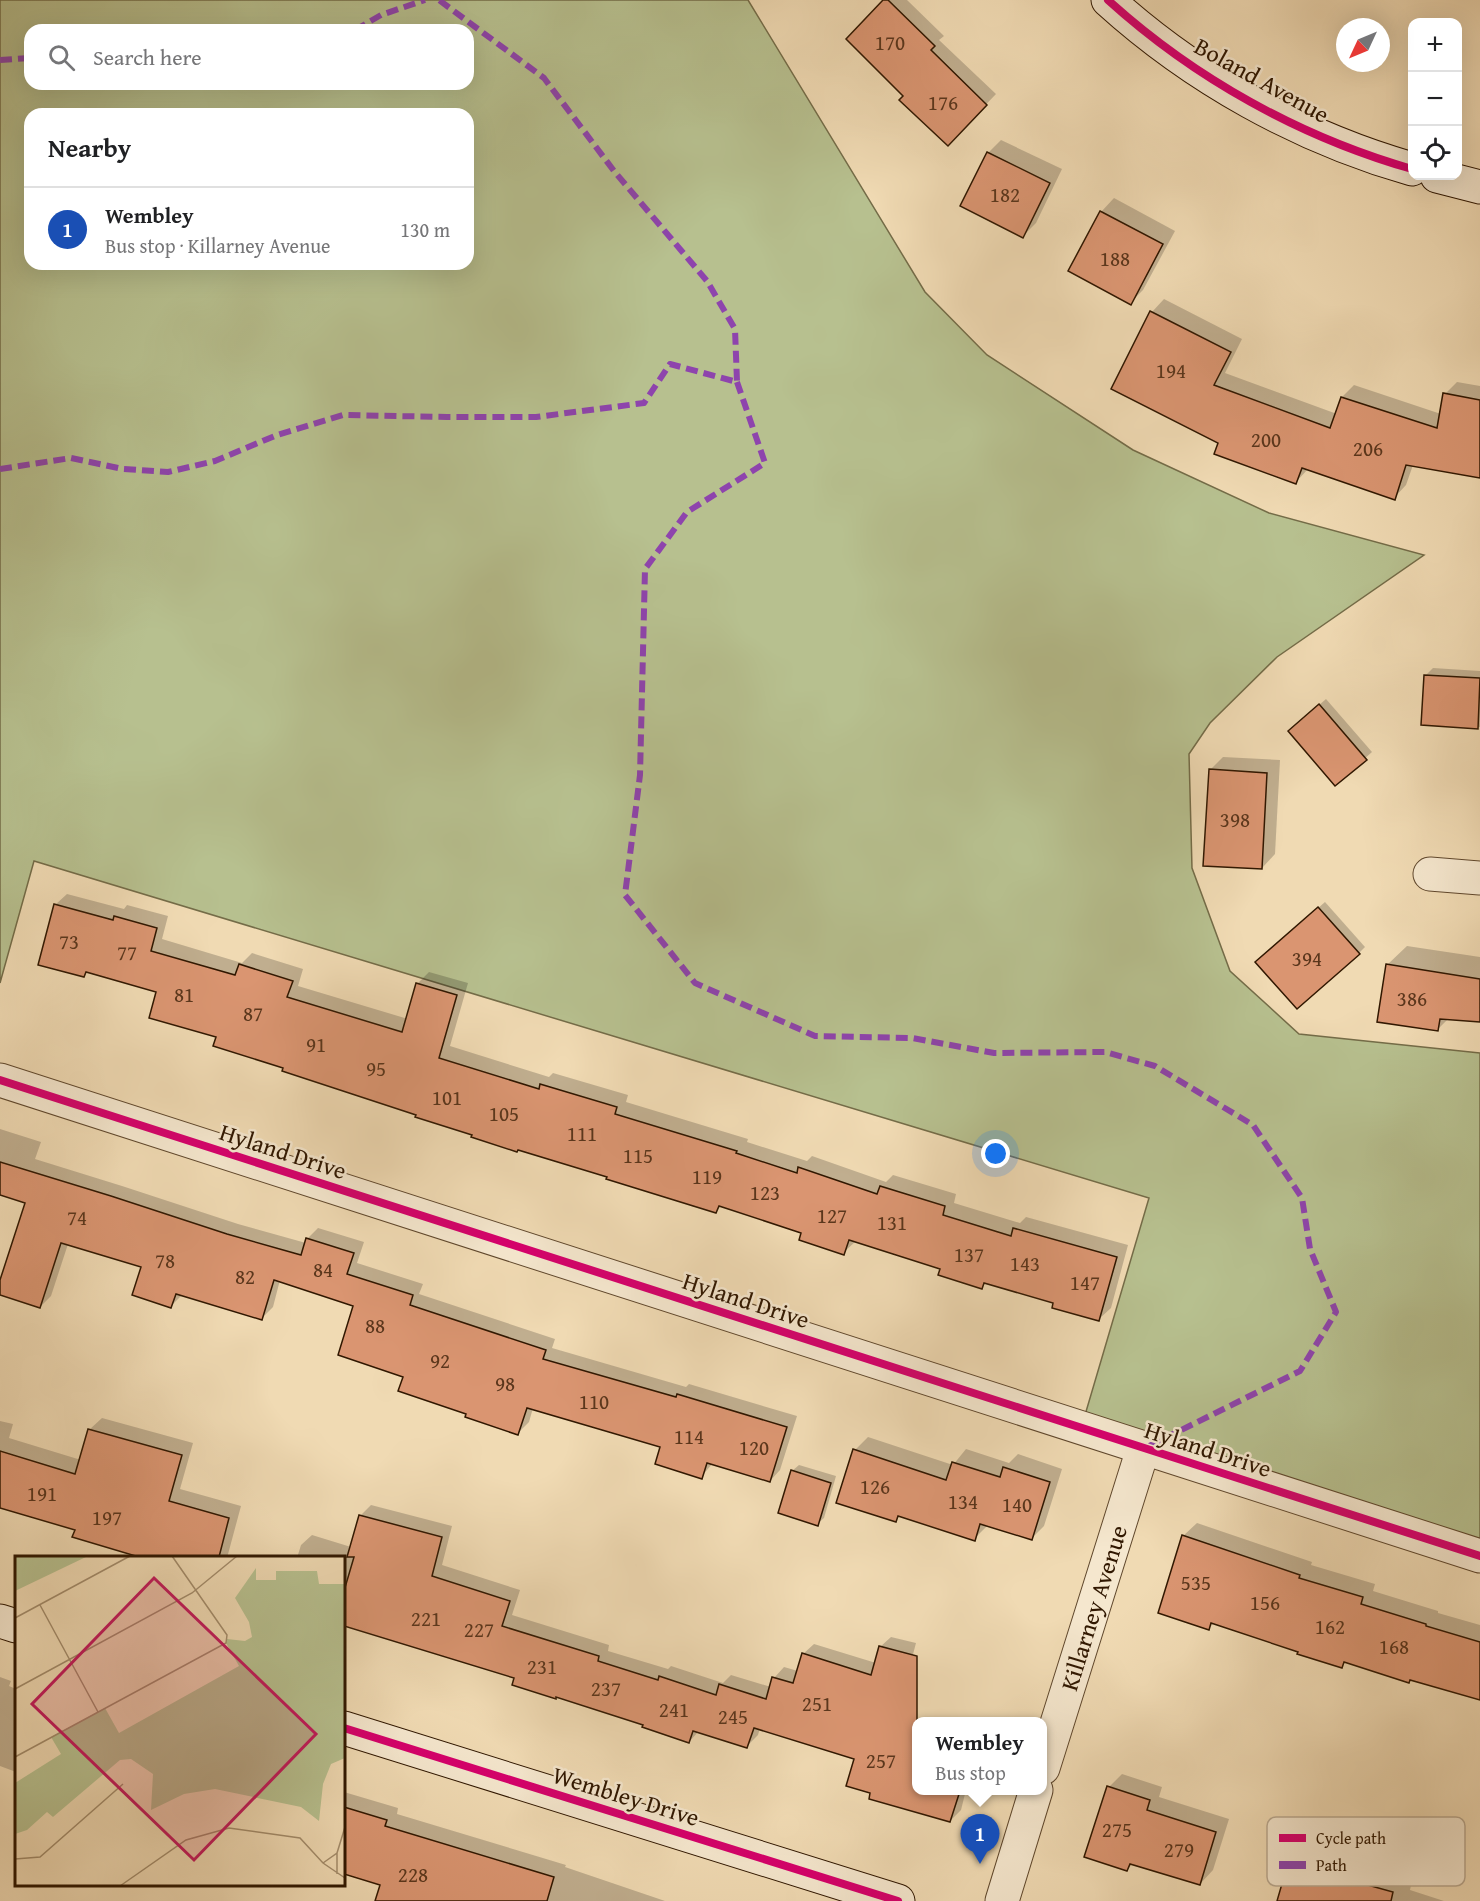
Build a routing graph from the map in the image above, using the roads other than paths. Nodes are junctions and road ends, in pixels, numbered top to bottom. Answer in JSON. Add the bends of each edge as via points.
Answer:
{"nodes":[{"id":1,"x":1108,"y":0,"type":"edge"},
{"id":2,"x":1408,"y":167,"type":"edge"},
{"id":3,"x":1453,"y":180,"type":"edge"},
{"id":4,"x":1480,"y":187,"type":"edge"},
{"id":5,"x":1430,"y":874,"type":"dead end"},
{"id":6,"x":1480,"y":878,"type":"edge"},
{"id":7,"x":0,"y":1080,"type":"edge"},
{"id":8,"x":1143,"y":1449,"type":"junction"},
{"id":9,"x":1480,"y":1556,"type":"edge"},
{"id":10,"x":0,"y":1621,"type":"edge"},
{"id":11,"x":15,"y":1626,"type":"edge"},
{"id":12,"x":345,"y":1728,"type":"edge"},
{"id":13,"x":1047,"y":1755,"type":"edge"},
{"id":14,"x":1035,"y":1795,"type":"edge"},
{"id":15,"x":898,"y":1901,"type":"edge"},
{"id":16,"x":1002,"y":1901,"type":"edge"}],
"edges":[{"from":1,"to":2,"type":"street","name":"Boland Avenue","via":[[1174,54],[1221,85],[1277,116]]},
{"from":3,"to":4,"type":"street"},
{"from":5,"to":6,"type":"street"},
{"from":7,"to":8,"type":"street","name":"Hyland Drive"},
{"from":8,"to":9,"type":"street","name":"Hyland Drive"},
{"from":8,"to":13,"type":"street","name":"Killarney Avenue"},
{"from":10,"to":11,"type":"street"},
{"from":12,"to":15,"type":"street","name":"Wembley Drive"},
{"from":14,"to":16,"type":"street"}]}
